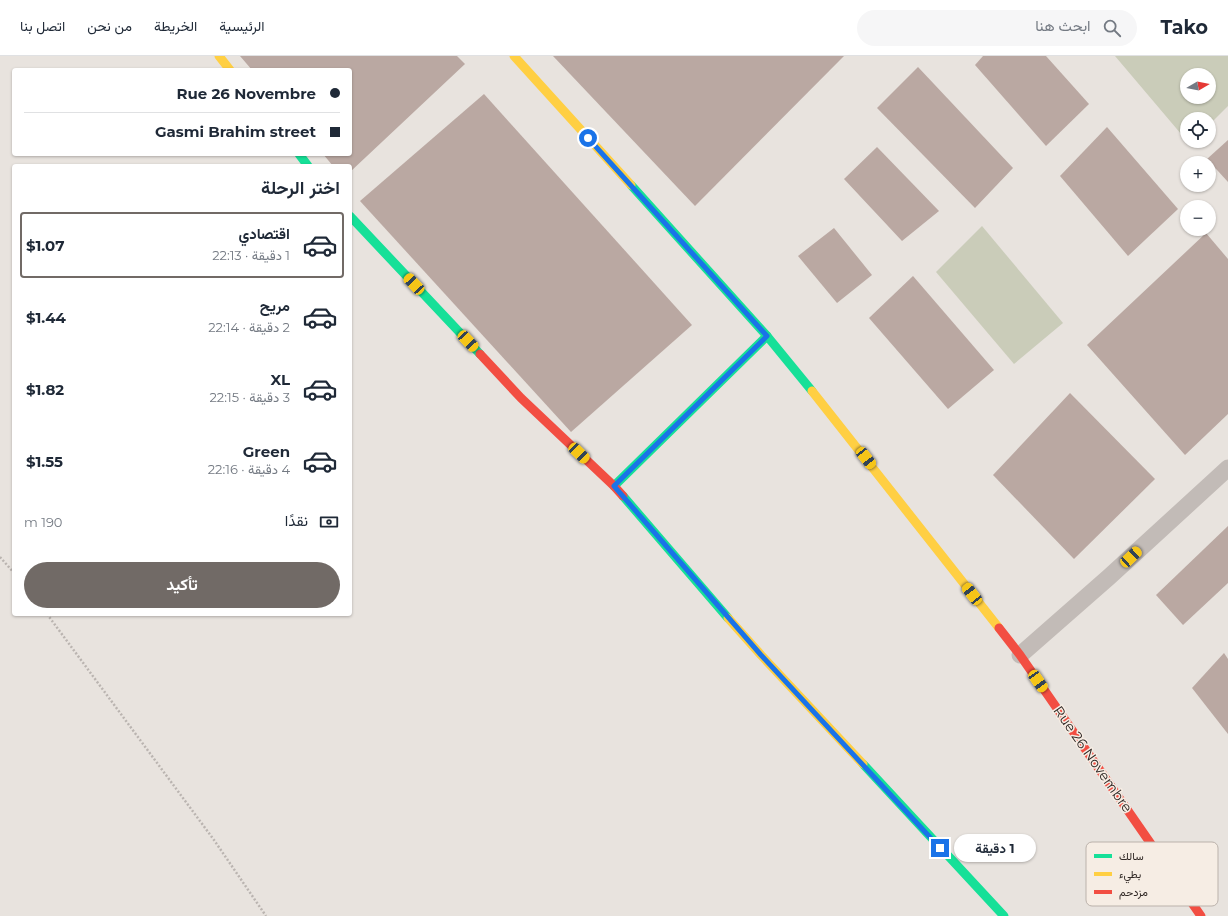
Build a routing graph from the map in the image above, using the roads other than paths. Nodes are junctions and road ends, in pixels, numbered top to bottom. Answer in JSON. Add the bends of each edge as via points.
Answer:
{"nodes":[{"id":1,"x":219,"y":56,"type":"edge"},
{"id":2,"x":514,"y":56,"type":"edge"},
{"id":3,"x":228,"y":68,"type":"edge"},
{"id":4,"x":352,"y":218,"type":"edge"},
{"id":5,"x":767,"y":336,"type":"junction"},
{"id":6,"x":1228,"y":468,"type":"edge"},
{"id":7,"x":614,"y":486,"type":"junction"},
{"id":8,"x":1020,"y":655,"type":"junction"},
{"id":9,"x":1150,"y":842,"type":"edge"},
{"id":10,"x":1195,"y":906,"type":"edge"},
{"id":11,"x":1004,"y":916,"type":"edge"},
{"id":12,"x":1202,"y":916,"type":"edge"}],
"edges":[{"from":1,"to":3,"type":"street"},
{"from":2,"to":5,"type":"street","name":"Rue 26 Novembre"},
{"from":4,"to":7,"type":"street","via":[[521,398]]},
{"from":5,"to":7,"type":"street"},
{"from":5,"to":8,"type":"street","name":"Rue 26 Novembre"},
{"from":6,"to":8,"type":"lane"},
{"from":7,"to":11,"type":"street","via":[[761,655]]},
{"from":8,"to":9,"type":"street","name":"Rue 26 Novembre"},
{"from":10,"to":12,"type":"street","name":"Rue 26 Novembre"}]}
